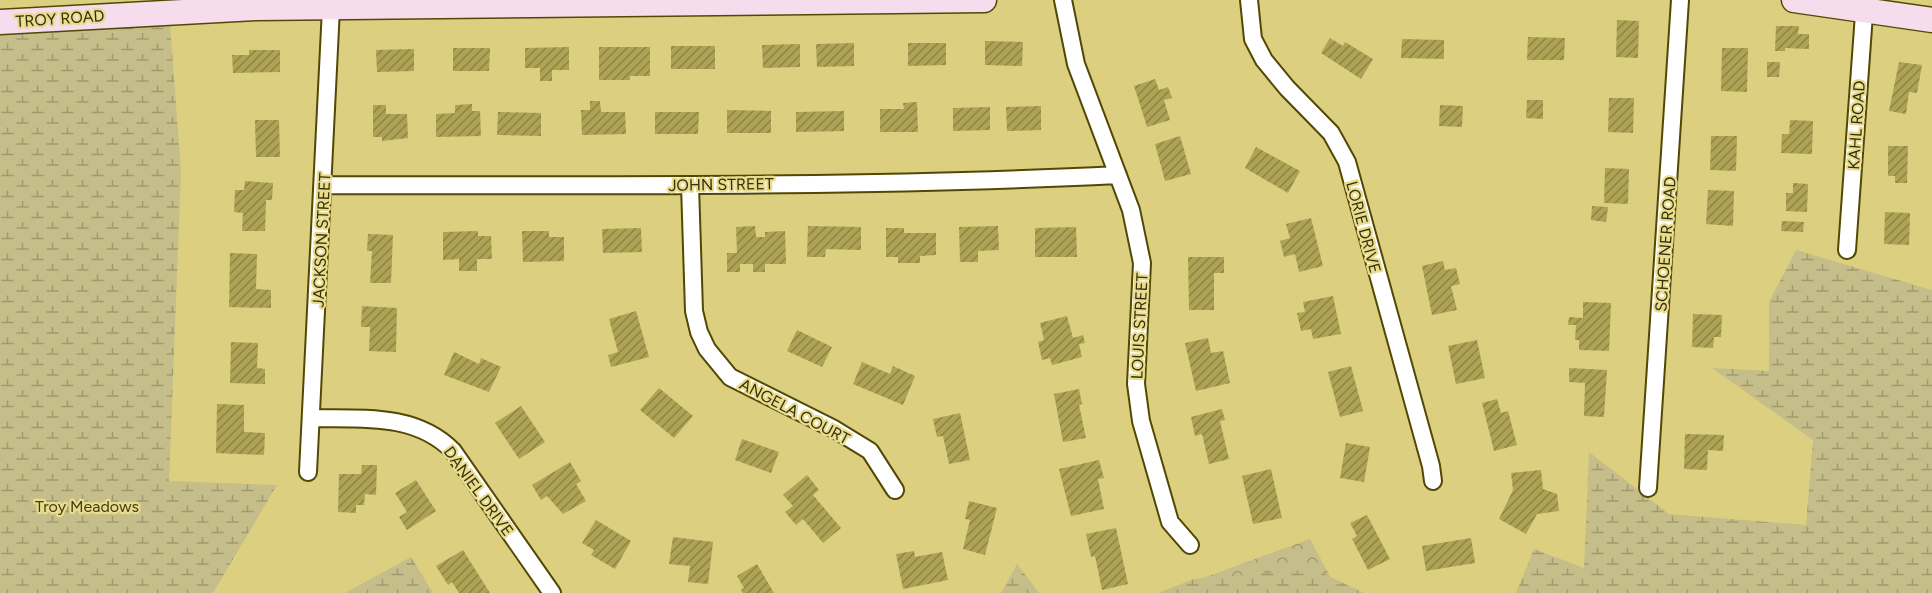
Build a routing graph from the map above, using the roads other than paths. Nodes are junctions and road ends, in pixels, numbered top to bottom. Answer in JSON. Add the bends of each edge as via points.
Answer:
{"nodes":[{"id":1,"x":984,"y":0,"type":"edge"},
{"id":2,"x":1063,"y":0,"type":"edge"},
{"id":3,"x":1249,"y":0,"type":"edge"},
{"id":4,"x":1680,"y":0,"type":"edge"},
{"id":5,"x":1794,"y":0,"type":"edge"},
{"id":6,"x":869,"y":1,"type":"edge"},
{"id":7,"x":502,"y":3,"type":"edge"},
{"id":8,"x":1864,"y":5,"type":"edge"},
{"id":9,"x":331,"y":8,"type":"junction"},
{"id":10,"x":1932,"y":20,"type":"edge"},
{"id":11,"x":0,"y":22,"type":"edge"},
{"id":12,"x":1118,"y":175,"type":"junction"},
{"id":13,"x":324,"y":185,"type":"junction"},
{"id":14,"x":690,"y":185,"type":"junction"},
{"id":15,"x":1847,"y":250,"type":"dead end"},
{"id":16,"x":313,"y":418,"type":"junction"},
{"id":17,"x":308,"y":472,"type":"dead end"},
{"id":18,"x":1433,"y":481,"type":"dead end"},
{"id":19,"x":1648,"y":488,"type":"dead end"},
{"id":20,"x":895,"y":490,"type":"dead end"},
{"id":21,"x":1190,"y":545,"type":"dead end"},
{"id":22,"x":552,"y":593,"type":"edge"}],
"edges":[{"from":1,"to":6,"type":"street","name":"TROY ROAD"},
{"from":2,"to":12,"type":"street","name":"LOUIS STREET","via":[[1076,64]]},
{"from":3,"to":18,"type":"street","name":"LORIE DRIVE","via":[[1253,39],[1264,60],[1331,133],[1347,162]]},
{"from":4,"to":19,"type":"street","name":"SCHOENER ROAD"},
{"from":5,"to":8,"type":"street"},
{"from":6,"to":7,"type":"street","name":"TROY ROAD"},
{"from":7,"to":9,"type":"street","name":"TROY ROAD"},
{"from":8,"to":10,"type":"street"},
{"from":8,"to":15,"type":"street","name":"KAHL ROAD"},
{"from":9,"to":11,"type":"street","name":"TROY ROAD","via":[[118,14]]},
{"from":9,"to":13,"type":"street","name":"JACKSON STREET"},
{"from":12,"to":14,"type":"street","name":"JOHN STREET"},
{"from":12,"to":21,"type":"street","name":"LOUIS STREET","via":[[1131,210],[1142,264],[1136,384],[1141,421],[1170,522]]},
{"from":13,"to":14,"type":"street","name":"JOHN STREET"},
{"from":13,"to":16,"type":"street","name":"JACKSON STREET"},
{"from":14,"to":20,"type":"street","name":"ANGELA COURT","via":[[694,311],[707,350],[730,376],[870,451]]},
{"from":16,"to":17,"type":"street","name":"JACKSON STREET"},
{"from":16,"to":22,"type":"street","name":"DANIEL DRIVE","via":[[405,422],[435,435],[453,451]]}]}
